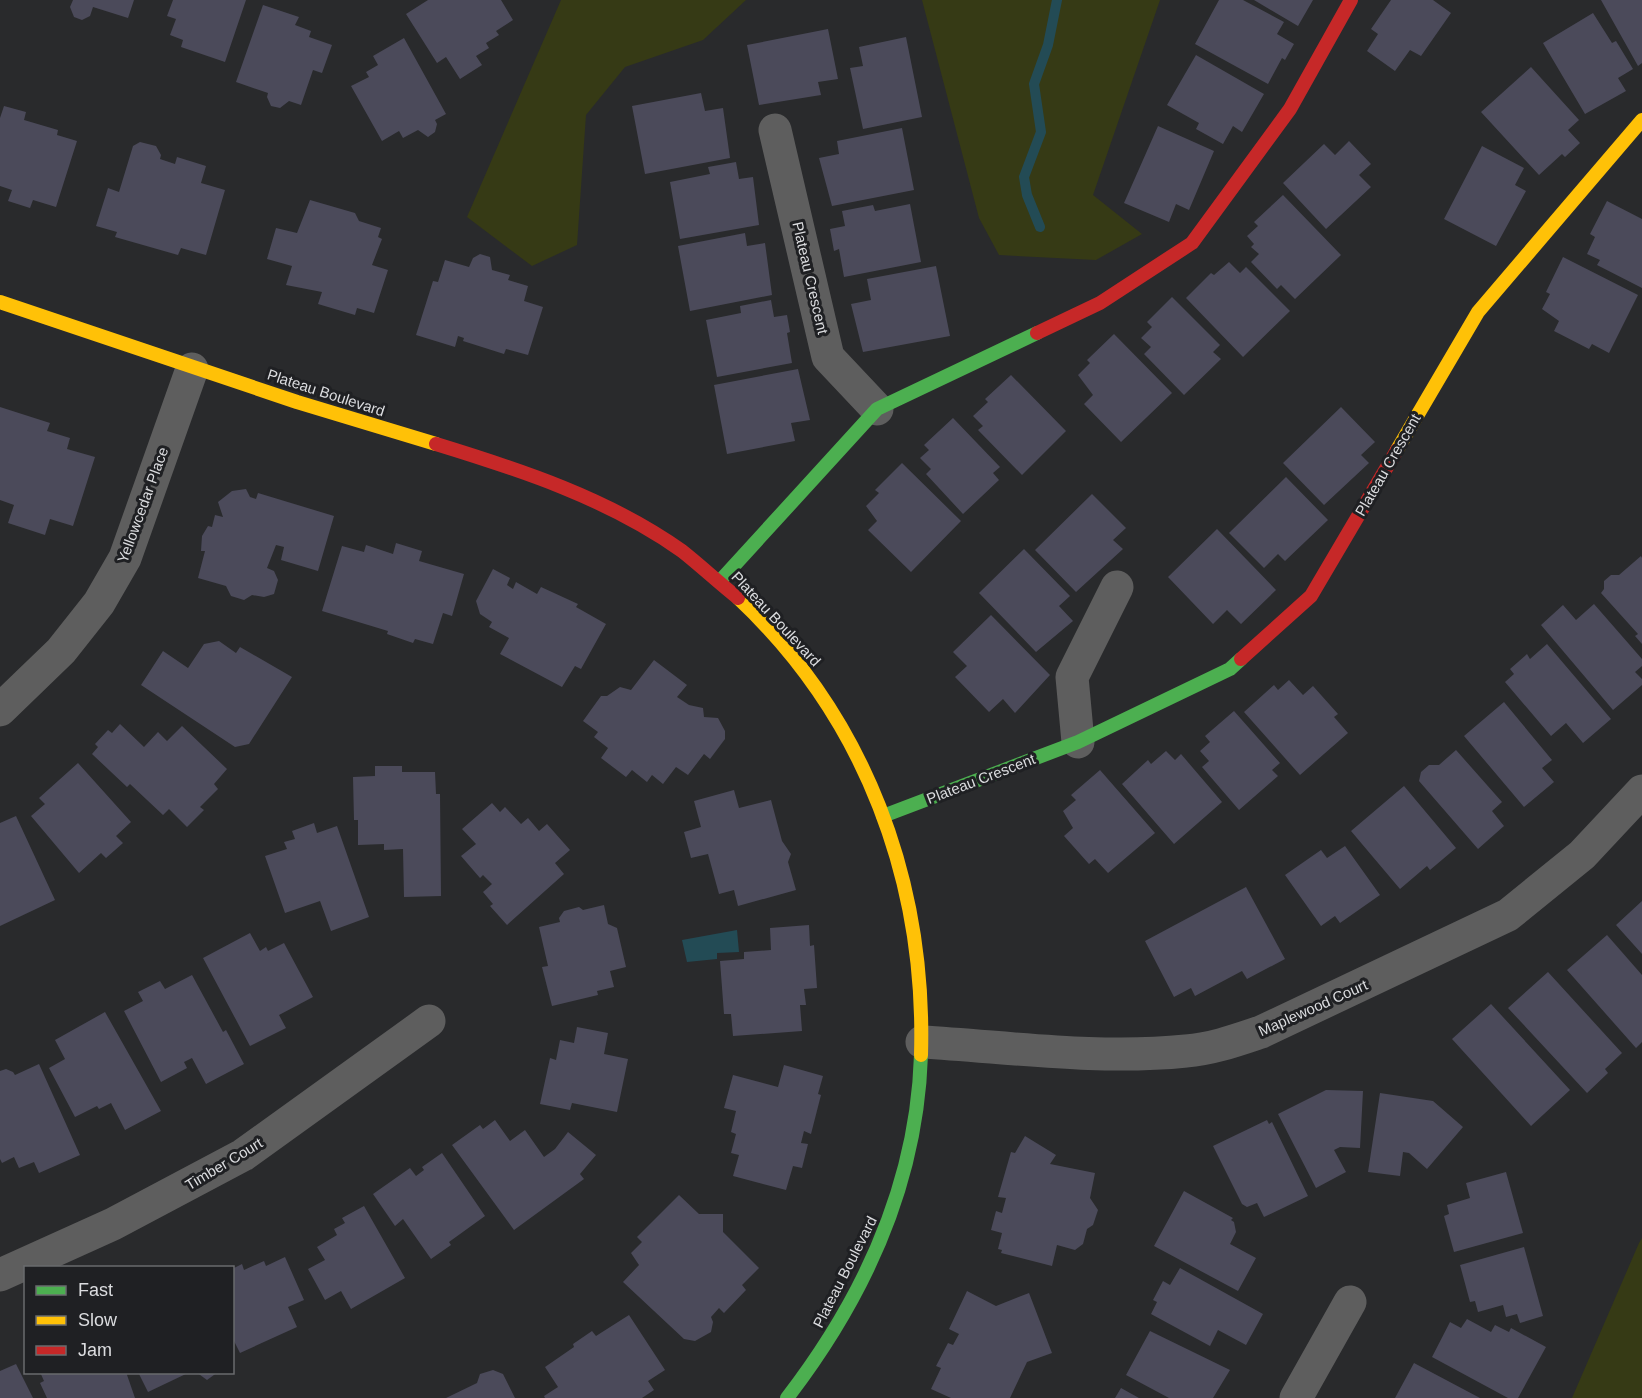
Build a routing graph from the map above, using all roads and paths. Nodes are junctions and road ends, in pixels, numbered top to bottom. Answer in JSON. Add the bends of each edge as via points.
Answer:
{"nodes":[{"id":1,"x":1351,"y":0,"type":"edge"},
{"id":2,"x":1642,"y":120,"type":"edge"},
{"id":3,"x":775,"y":130,"type":"dead end"},
{"id":4,"x":0,"y":302,"type":"edge"},
{"id":5,"x":192,"y":369,"type":"junction"},
{"id":6,"x":877,"y":409,"type":"junction"},
{"id":7,"x":720,"y":581,"type":"junction"},
{"id":8,"x":1117,"y":587,"type":"dead end"},
{"id":9,"x":0,"y":710,"type":"edge"},
{"id":10,"x":1078,"y":742,"type":"junction"},
{"id":11,"x":1642,"y":791,"type":"edge"},
{"id":12,"x":883,"y":816,"type":"junction"},
{"id":13,"x":429,"y":1021,"type":"dead end"},
{"id":14,"x":922,"y":1042,"type":"junction"},
{"id":15,"x":0,"y":1275,"type":"edge"},
{"id":16,"x":1350,"y":1302,"type":"dead end"},
{"id":17,"x":786,"y":1398,"type":"edge"},
{"id":18,"x":1296,"y":1398,"type":"edge"}],
"edges":[{"from":1,"to":6,"type":"street","via":[[1290,109],[1192,243],[1100,303]]},
{"from":2,"to":10,"type":"street","name":"Plateau Crescent","via":[[1478,312],[1311,596],[1230,669]]},
{"from":3,"to":6,"type":"street","name":"Plateau Crescent","via":[[828,357]]},
{"from":4,"to":5,"type":"street","name":"Plateau Boulevard"},
{"from":5,"to":7,"type":"street","name":"Plateau Boulevard","via":[[555,485],[618,513]]},
{"from":5,"to":9,"type":"street","name":"Yellowcedar Place","via":[[125,558],[99,603],[61,651]]},
{"from":6,"to":7,"type":"street"},
{"from":7,"to":12,"type":"street","name":"Plateau Boulevard","via":[[796,661],[824,699],[855,751]]},
{"from":8,"to":10,"type":"street","via":[[1072,677]]},
{"from":10,"to":12,"type":"street","name":"Plateau Crescent"},
{"from":11,"to":14,"type":"street","name":"Maplewood Court","via":[[1582,855],[1508,915],[1261,1032],[1220,1046],[1146,1053],[1097,1054]]},
{"from":12,"to":14,"type":"street","name":"Plateau Boulevard","via":[[915,923]]},
{"from":13,"to":15,"type":"street","name":"Timber Court","via":[[243,1155],[113,1224]]},
{"from":14,"to":17,"type":"street","name":"Plateau Boulevard","via":[[909,1158],[892,1214],[837,1327]]},
{"from":16,"to":18,"type":"street"}]}
